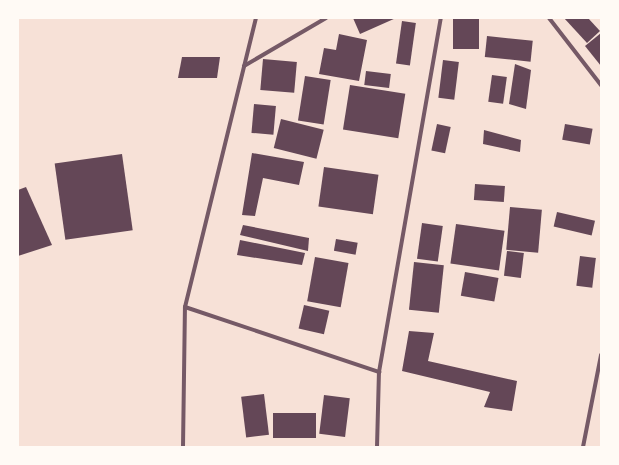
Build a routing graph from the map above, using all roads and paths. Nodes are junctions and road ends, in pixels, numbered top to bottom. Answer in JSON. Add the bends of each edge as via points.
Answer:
{"nodes":[{"id":1,"x":256,"y":18,"type":"edge"},
{"id":2,"x":326,"y":18,"type":"edge"},
{"id":3,"x":441,"y":18,"type":"edge"},
{"id":4,"x":549,"y":18,"type":"edge"},
{"id":5,"x":244,"y":66,"type":"junction"},
{"id":6,"x":601,"y":85,"type":"edge"},
{"id":7,"x":185,"y":307,"type":"junction"},
{"id":8,"x":601,"y":355,"type":"edge"},
{"id":9,"x":379,"y":372,"type":"junction"},
{"id":10,"x":183,"y":447,"type":"edge"},
{"id":11,"x":377,"y":447,"type":"edge"},
{"id":12,"x":583,"y":447,"type":"edge"}],
"edges":[{"from":1,"to":5,"type":"street"},
{"from":2,"to":5,"type":"street"},
{"from":3,"to":9,"type":"street"},
{"from":4,"to":6,"type":"street"},
{"from":5,"to":7,"type":"street"},
{"from":7,"to":9,"type":"street"},
{"from":7,"to":10,"type":"street"},
{"from":8,"to":12,"type":"street"},
{"from":9,"to":11,"type":"street"}]}
